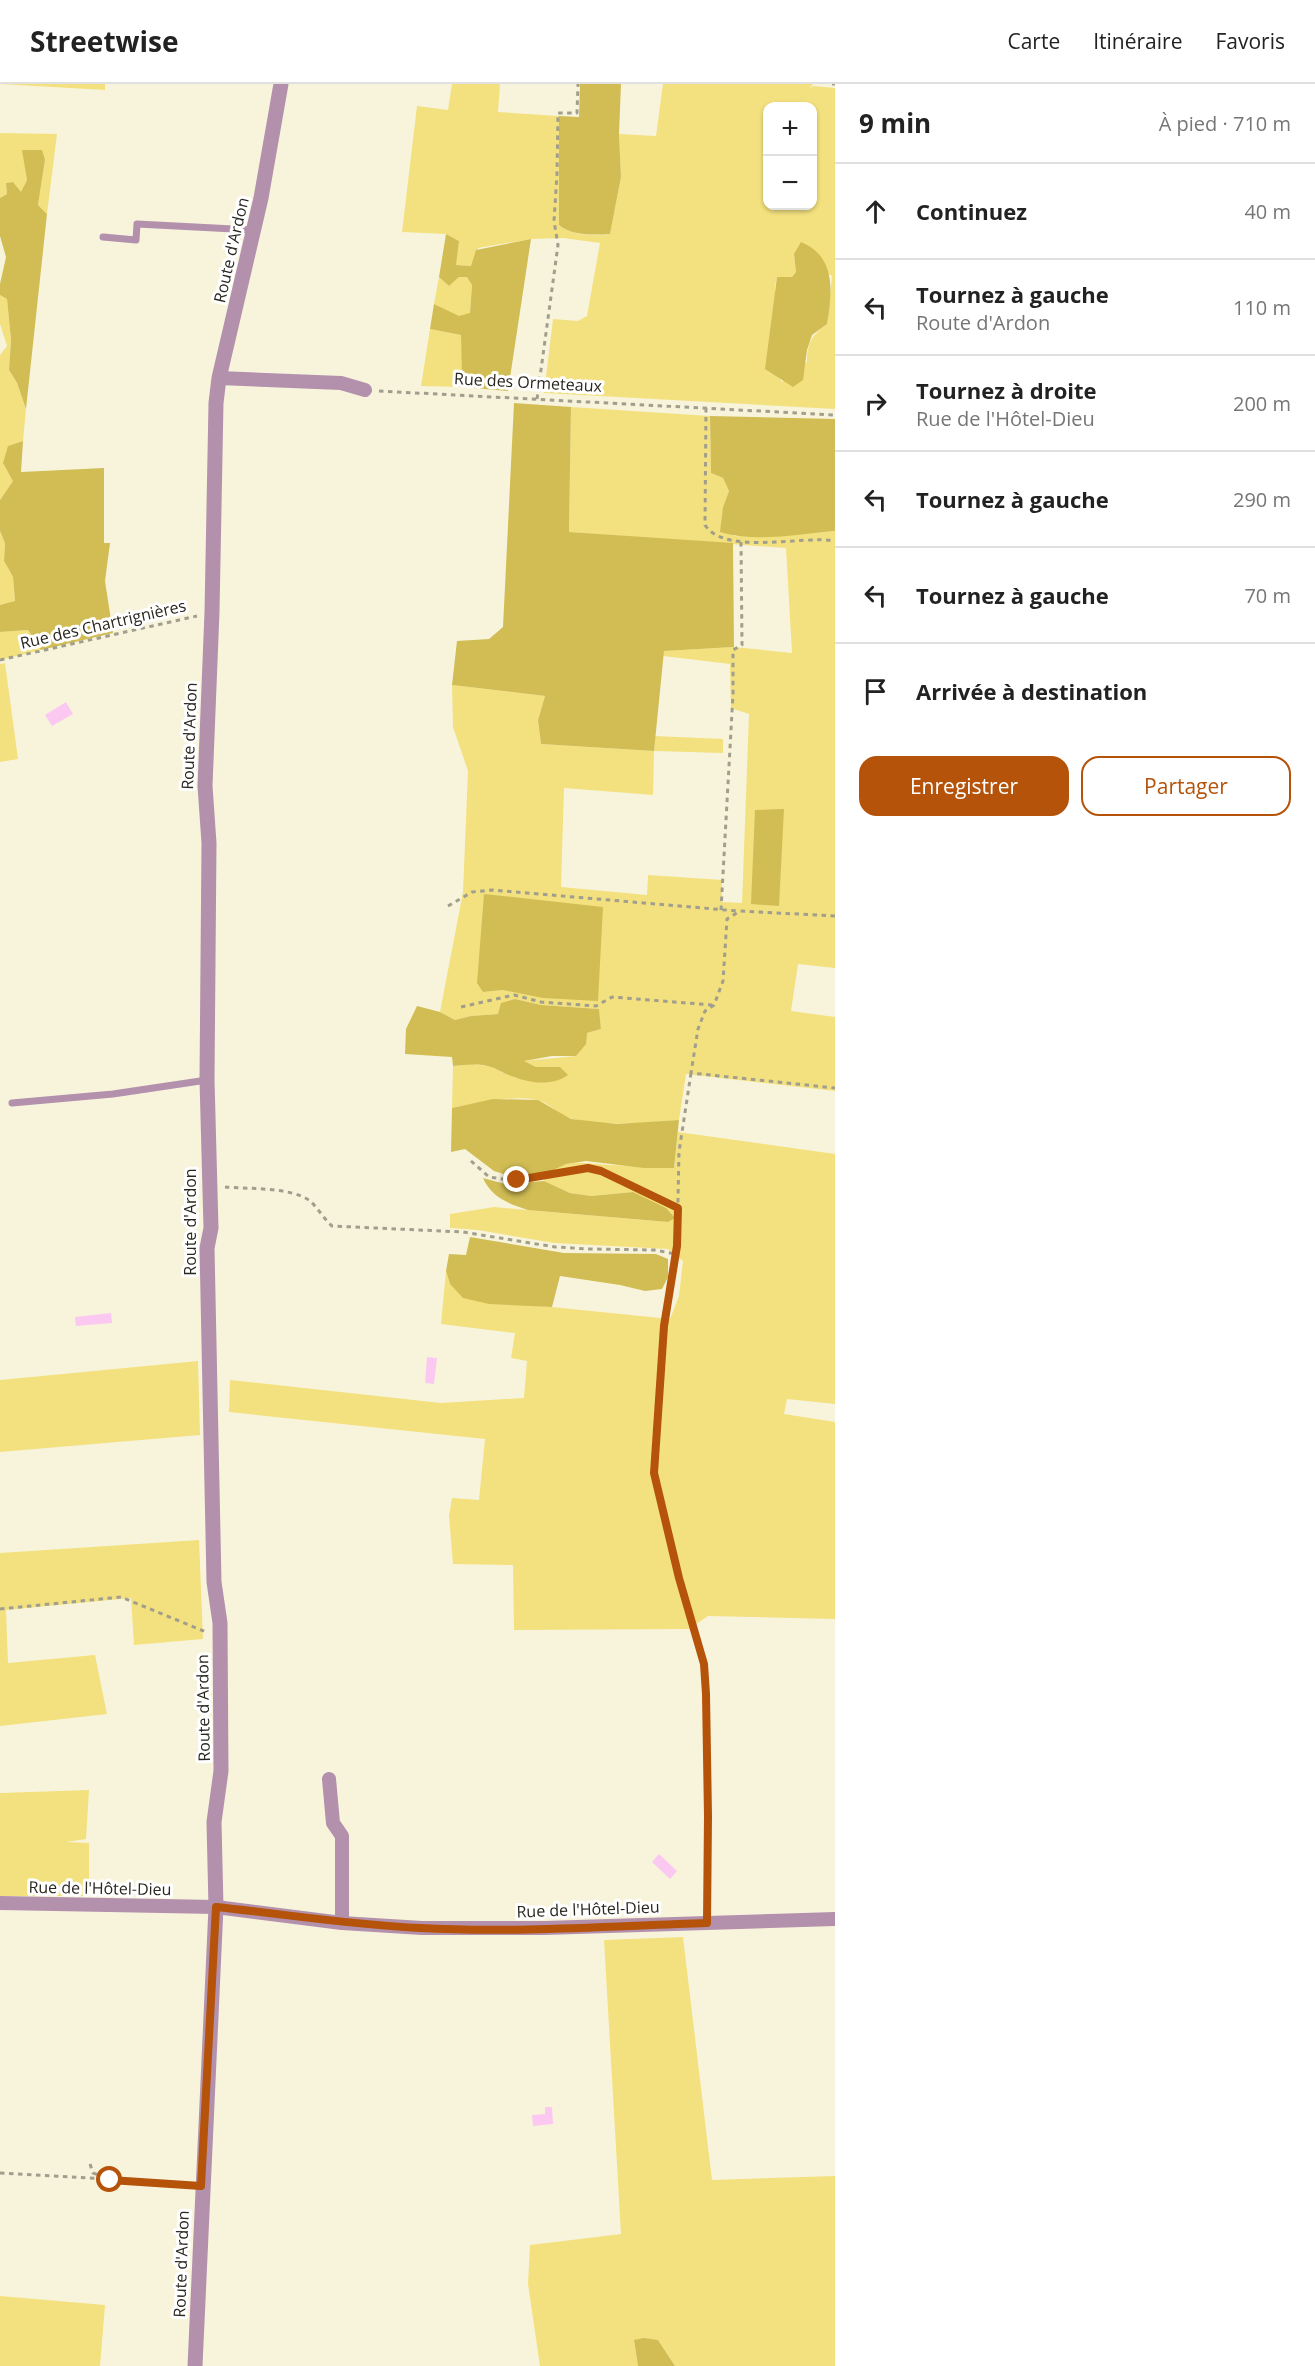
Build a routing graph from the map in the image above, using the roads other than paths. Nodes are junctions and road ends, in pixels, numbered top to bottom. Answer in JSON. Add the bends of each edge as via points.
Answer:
{"nodes":[{"id":1,"x":281,"y":84,"type":"edge"},
{"id":2,"x":254,"y":230,"type":"junction"},
{"id":3,"x":103,"y":237,"type":"dead end"},
{"id":4,"x":219,"y":378,"type":"junction"},
{"id":5,"x":365,"y":390,"type":"road end"},
{"id":6,"x":207,"y":1080,"type":"junction"},
{"id":7,"x":12,"y":1103,"type":"dead end"},
{"id":8,"x":329,"y":1779,"type":"dead end"},
{"id":9,"x":0,"y":1903,"type":"edge"},
{"id":10,"x":216,"y":1907,"type":"junction"},
{"id":11,"x":835,"y":1919,"type":"edge"},
{"id":12,"x":342,"y":1923,"type":"junction"},
{"id":13,"x":195,"y":2366,"type":"edge"}],
"edges":[{"from":1,"to":2,"type":"street","name":"Route d'Ardon"},
{"from":2,"to":3,"type":"lane","via":[[137,224],[136,240]]},
{"from":2,"to":4,"type":"street","name":"Route d'Ardon"},
{"from":4,"to":5,"type":"street","via":[[341,383]]},
{"from":4,"to":6,"type":"street","name":"Route d'Ardon","via":[[205,786],[209,843]]},
{"from":6,"to":7,"type":"lane","via":[[114,1094]]},
{"from":6,"to":10,"type":"street","name":"Route d'Ardon","via":[[213,1570],[220,1634],[221,1772],[214,1822]]},
{"from":8,"to":12,"type":"street","via":[[333,1823],[342,1836]]},
{"from":9,"to":10,"type":"street","name":"Rue de l'Hôtel-Dieu"},
{"from":10,"to":12,"type":"street","name":"Rue de l'Hôtel-Dieu"},
{"from":10,"to":13,"type":"street","name":"Route d'Ardon"},
{"from":11,"to":12,"type":"street","name":"Rue de l'Hôtel-Dieu","via":[[477,1928]]}]}
